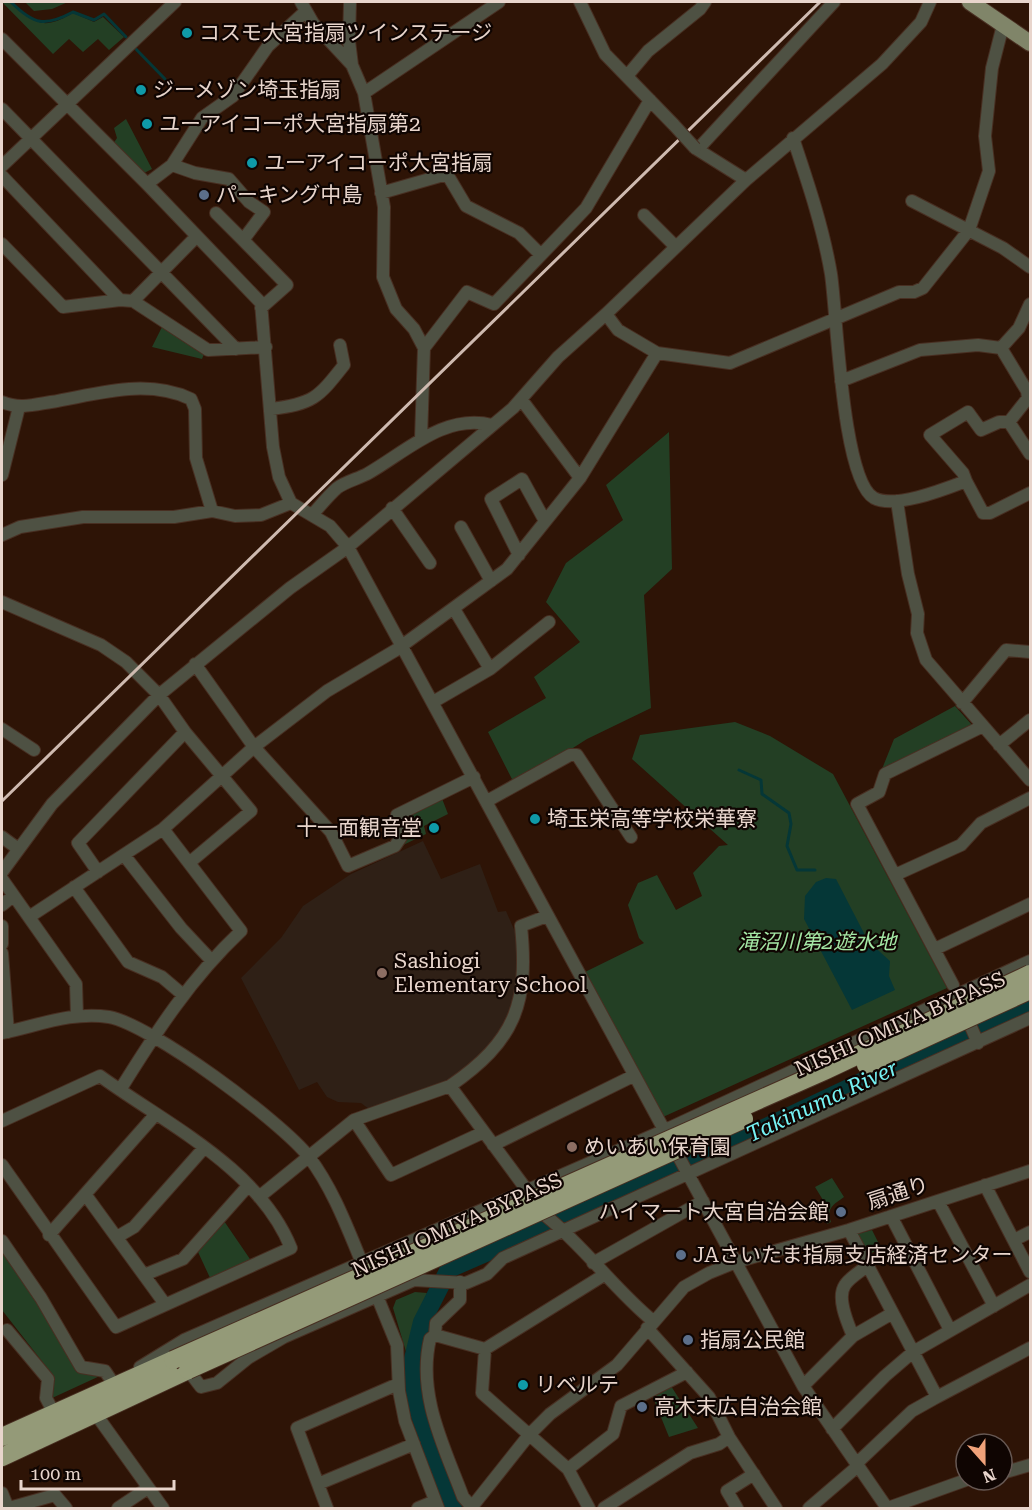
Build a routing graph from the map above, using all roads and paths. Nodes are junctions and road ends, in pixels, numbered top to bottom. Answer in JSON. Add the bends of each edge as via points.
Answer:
{"nodes":[{"id":1,"x":175,"y":2,"type":"edge"},
{"id":2,"x":350,"y":2,"type":"edge"},
{"id":3,"x":499,"y":2,"type":"edge"},
{"id":4,"x":580,"y":2,"type":"edge"},
{"id":5,"x":705,"y":2,"type":"edge"},
{"id":6,"x":834,"y":2,"type":"edge"},
{"id":7,"x":930,"y":2,"type":"edge"},
{"id":8,"x":970,"y":2,"type":"edge"},
{"id":9,"x":304,"y":6,"type":"edge"},
{"id":10,"x":1003,"y":25,"type":"junction"},
{"id":11,"x":2,"y":39,"type":"edge"},
{"id":12,"x":1030,"y":43,"type":"edge"},
{"id":13,"x":352,"y":65,"type":"junction"},
{"id":14,"x":627,"y":76,"type":"junction"},
{"id":15,"x":364,"y":93,"type":"junction"},
{"id":16,"x":650,"y":100,"type":"junction"},
{"id":17,"x":66,"y":105,"type":"junction"},
{"id":18,"x":2,"y":109,"type":"edge"},
{"id":19,"x":31,"y":138,"type":"junction"},
{"id":20,"x":793,"y":138,"type":"junction"},
{"id":21,"x":696,"y":149,"type":"junction"},
{"id":22,"x":172,"y":165,"type":"junction"},
{"id":23,"x":2,"y":166,"type":"edge"},
{"id":24,"x":2,"y":176,"type":"edge"},
{"id":25,"x":746,"y":180,"type":"junction"},
{"id":26,"x":147,"y":184,"type":"junction"},
{"id":27,"x":381,"y":193,"type":"junction"},
{"id":28,"x":912,"y":201,"type":"dead end"},
{"id":29,"x":216,"y":213,"type":"dead end"},
{"id":30,"x":644,"y":215,"type":"dead end"},
{"id":31,"x":969,"y":230,"type":"junction"},
{"id":32,"x":196,"y":237,"type":"junction"},
{"id":33,"x":243,"y":240,"type":"junction"},
{"id":34,"x":2,"y":244,"type":"edge"},
{"id":35,"x":675,"y":246,"type":"junction"},
{"id":36,"x":541,"y":255,"type":"junction"},
{"id":37,"x":1030,"y":267,"type":"edge"},
{"id":38,"x":161,"y":271,"type":"junction"},
{"id":39,"x":120,"y":300,"type":"junction"},
{"id":40,"x":133,"y":302,"type":"junction"},
{"id":41,"x":1030,"y":304,"type":"edge"},
{"id":42,"x":261,"y":308,"type":"junction"},
{"id":43,"x":606,"y":314,"type":"junction"},
{"id":44,"x":835,"y":319,"type":"junction"},
{"id":45,"x":340,"y":345,"type":"dead end"},
{"id":46,"x":266,"y":347,"type":"junction"},
{"id":47,"x":424,"y":348,"type":"junction"},
{"id":48,"x":1001,"y":348,"type":"junction"},
{"id":49,"x":236,"y":349,"type":"junction"},
{"id":50,"x":657,"y":353,"type":"junction"},
{"id":51,"x":842,"y":381,"type":"junction"},
{"id":52,"x":521,"y":399,"type":"junction"},
{"id":53,"x":2,"y":402,"type":"edge"},
{"id":54,"x":19,"y":407,"type":"junction"},
{"id":55,"x":270,"y":409,"type":"junction"},
{"id":56,"x":1009,"y":422,"type":"junction"},
{"id":57,"x":492,"y":425,"type":"junction"},
{"id":58,"x":421,"y":439,"type":"junction"},
{"id":59,"x":1030,"y":454,"type":"edge"},
{"id":60,"x":2,"y":475,"type":"edge"},
{"id":61,"x":580,"y":478,"type":"junction"},
{"id":62,"x":966,"y":481,"type":"junction"},
{"id":63,"x":1030,"y":494,"type":"edge"},
{"id":64,"x":897,"y":501,"type":"junction"},
{"id":65,"x":291,"y":503,"type":"junction"},
{"id":66,"x":392,"y":508,"type":"junction"},
{"id":67,"x":212,"y":511,"type":"junction"},
{"id":68,"x":312,"y":515,"type":"junction"},
{"id":69,"x":545,"y":521,"type":"junction"},
{"id":70,"x":460,"y":527,"type":"dead end"},
{"id":71,"x":2,"y":535,"type":"edge"},
{"id":72,"x":348,"y":547,"type":"junction"},
{"id":73,"x":519,"y":555,"type":"junction"},
{"id":74,"x":430,"y":563,"type":"dead end"},
{"id":75,"x":491,"y":581,"type":"junction"},
{"id":76,"x":2,"y":603,"type":"edge"},
{"id":77,"x":454,"y":609,"type":"junction"},
{"id":78,"x":549,"y":622,"type":"dead end"},
{"id":79,"x":401,"y":646,"type":"junction"},
{"id":80,"x":1030,"y":652,"type":"edge"},
{"id":81,"x":195,"y":664,"type":"junction"},
{"id":82,"x":490,"y":669,"type":"junction"},
{"id":83,"x":159,"y":695,"type":"junction"},
{"id":84,"x":433,"y":702,"type":"junction"},
{"id":85,"x":962,"y":703,"type":"junction"},
{"id":86,"x":1030,"y":720,"type":"edge"},
{"id":87,"x":983,"y":726,"type":"junction"},
{"id":88,"x":2,"y":729,"type":"edge"},
{"id":89,"x":185,"y":732,"type":"junction"},
{"id":90,"x":999,"y":745,"type":"junction"},
{"id":91,"x":254,"y":747,"type":"junction"},
{"id":92,"x":34,"y":750,"type":"dead end"},
{"id":93,"x":222,"y":776,"type":"junction"},
{"id":94,"x":474,"y":777,"type":"junction"},
{"id":95,"x":1030,"y":780,"type":"edge"},
{"id":96,"x":1030,"y":798,"type":"edge"},
{"id":97,"x":487,"y":801,"type":"junction"},
{"id":98,"x":163,"y":829,"type":"junction"},
{"id":99,"x":2,"y":837,"type":"edge"},
{"id":100,"x":631,"y":837,"type":"dead end"},
{"id":101,"x":17,"y":848,"type":"junction"},
{"id":102,"x":124,"y":855,"type":"junction"},
{"id":103,"x":189,"y":863,"type":"junction"},
{"id":104,"x":2,"y":872,"type":"edge"},
{"id":105,"x":98,"y":872,"type":"junction"},
{"id":106,"x":895,"y":875,"type":"junction"},
{"id":107,"x":2,"y":879,"type":"edge"},
{"id":108,"x":74,"y":888,"type":"junction"},
{"id":109,"x":13,"y":896,"type":"junction"},
{"id":110,"x":1030,"y":904,"type":"edge"},
{"id":111,"x":2,"y":905,"type":"edge"},
{"id":112,"x":547,"y":916,"type":"junction"},
{"id":113,"x":29,"y":917,"type":"junction"},
{"id":114,"x":2,"y":926,"type":"edge"},
{"id":115,"x":2,"y":944,"type":"edge"},
{"id":116,"x":935,"y":950,"type":"junction"},
{"id":117,"x":2,"y":953,"type":"edge"},
{"id":118,"x":211,"y":960,"type":"junction"},
{"id":119,"x":1030,"y":961,"type":"edge"},
{"id":120,"x":1030,"y":974,"type":"edge"},
{"id":121,"x":955,"y":990,"type":"junction"},
{"id":122,"x":1030,"y":990,"type":"edge"},
{"id":123,"x":182,"y":994,"type":"junction"},
{"id":124,"x":78,"y":1016,"type":"junction"},
{"id":125,"x":1030,"y":1018,"type":"edge"},
{"id":126,"x":5,"y":1032,"type":"edge"},
{"id":127,"x":154,"y":1036,"type":"junction"},
{"id":128,"x":978,"y":1042,"type":"junction"},
{"id":129,"x":633,"y":1076,"type":"junction"},
{"id":130,"x":450,"y":1086,"type":"junction"},
{"id":131,"x":120,"y":1090,"type":"junction"},
{"id":132,"x":156,"y":1115,"type":"junction"},
{"id":133,"x":354,"y":1120,"type":"junction"},
{"id":134,"x":2,"y":1121,"type":"edge"},
{"id":135,"x":663,"y":1131,"type":"junction"},
{"id":136,"x":484,"y":1132,"type":"junction"},
{"id":137,"x":493,"y":1145,"type":"junction"},
{"id":138,"x":204,"y":1148,"type":"junction"},
{"id":139,"x":308,"y":1156,"type":"junction"},
{"id":140,"x":1030,"y":1171,"type":"edge"},
{"id":141,"x":3,"y":1172,"type":"edge"},
{"id":142,"x":688,"y":1172,"type":"junction"},
{"id":143,"x":985,"y":1185,"type":"junction"},
{"id":144,"x":248,"y":1186,"type":"junction"},
{"id":145,"x":526,"y":1192,"type":"junction"},
{"id":146,"x":86,"y":1194,"type":"junction"},
{"id":147,"x":259,"y":1197,"type":"junction"},
{"id":148,"x":703,"y":1201,"type":"junction"},
{"id":149,"x":938,"y":1201,"type":"junction"},
{"id":150,"x":891,"y":1216,"type":"junction"},
{"id":151,"x":849,"y":1230,"type":"junction"},
{"id":152,"x":564,"y":1231,"type":"junction"},
{"id":153,"x":1030,"y":1232,"type":"edge"},
{"id":154,"x":49,"y":1234,"type":"junction"},
{"id":155,"x":117,"y":1237,"type":"junction"},
{"id":156,"x":1014,"y":1240,"type":"junction"},
{"id":157,"x":2,"y":1241,"type":"edge"},
{"id":158,"x":736,"y":1262,"type":"junction"},
{"id":159,"x":362,"y":1263,"type":"junction"},
{"id":160,"x":593,"y":1263,"type":"junction"},
{"id":161,"x":867,"y":1266,"type":"junction"},
{"id":162,"x":1030,"y":1272,"type":"edge"},
{"id":163,"x":144,"y":1275,"type":"junction"},
{"id":164,"x":604,"y":1275,"type":"junction"},
{"id":165,"x":460,"y":1282,"type":"junction"},
{"id":166,"x":1030,"y":1285,"type":"edge"},
{"id":167,"x":288,"y":1295,"type":"junction"},
{"id":168,"x":377,"y":1296,"type":"junction"},
{"id":169,"x":165,"y":1304,"type":"junction"},
{"id":170,"x":994,"y":1306,"type":"junction"},
{"id":171,"x":891,"y":1314,"type":"junction"},
{"id":172,"x":650,"y":1324,"type":"junction"},
{"id":173,"x":3,"y":1328,"type":"edge"},
{"id":174,"x":303,"y":1329,"type":"junction"},
{"id":175,"x":950,"y":1330,"type":"junction"},
{"id":176,"x":435,"y":1335,"type":"junction"},
{"id":177,"x":853,"y":1336,"type":"junction"},
{"id":178,"x":1030,"y":1348,"type":"edge"},
{"id":179,"x":485,"y":1349,"type":"junction"},
{"id":180,"x":913,"y":1352,"type":"junction"},
{"id":181,"x":180,"y":1365,"type":"junction"},
{"id":182,"x":687,"y":1372,"type":"junction"},
{"id":183,"x":133,"y":1378,"type":"junction"},
{"id":184,"x":398,"y":1383,"type":"junction"},
{"id":185,"x":115,"y":1386,"type":"junction"},
{"id":186,"x":803,"y":1386,"type":"junction"},
{"id":187,"x":937,"y":1397,"type":"junction"},
{"id":188,"x":54,"y":1413,"type":"junction"},
{"id":189,"x":95,"y":1413,"type":"junction"},
{"id":190,"x":832,"y":1429,"type":"junction"},
{"id":191,"x":529,"y":1434,"type":"junction"},
{"id":192,"x":2,"y":1437,"type":"edge"},
{"id":193,"x":729,"y":1437,"type":"junction"},
{"id":194,"x":414,"y":1444,"type":"junction"},
{"id":195,"x":2,"y":1457,"type":"edge"},
{"id":196,"x":857,"y":1465,"type":"junction"},
{"id":197,"x":1030,"y":1465,"type":"edge"},
{"id":198,"x":568,"y":1469,"type":"junction"},
{"id":199,"x":1014,"y":1470,"type":"edge"},
{"id":200,"x":754,"y":1474,"type":"junction"},
{"id":201,"x":318,"y":1484,"type":"junction"},
{"id":202,"x":954,"y":1484,"type":"edge"},
{"id":203,"x":148,"y":1488,"type":"junction"},
{"id":204,"x":2,"y":1493,"type":"edge"},
{"id":205,"x":437,"y":1505,"type":"edge"},
{"id":206,"x":472,"y":1508,"type":"edge"},
{"id":207,"x":8,"y":1509,"type":"edge"},
{"id":208,"x":66,"y":1509,"type":"edge"},
{"id":209,"x":118,"y":1509,"type":"edge"},
{"id":210,"x":163,"y":1509,"type":"edge"},
{"id":211,"x":327,"y":1509,"type":"edge"},
{"id":212,"x":418,"y":1509,"type":"edge"},
{"id":213,"x":589,"y":1509,"type":"edge"},
{"id":214,"x":604,"y":1509,"type":"edge"},
{"id":215,"x":737,"y":1509,"type":"edge"},
{"id":216,"x":776,"y":1509,"type":"edge"},
{"id":217,"x":810,"y":1509,"type":"edge"},
{"id":218,"x":888,"y":1509,"type":"edge"}],
"edges":[{"from":1,"to":17,"type":"street"},
{"from":2,"to":13,"type":"street"},
{"from":3,"to":15,"type":"street"},
{"from":4,"to":14,"type":"street","via":[[605,54]]},
{"from":5,"to":14,"type":"street","via":[[648,51]]},
{"from":6,"to":21,"type":"street"},
{"from":7,"to":20,"type":"street","via":[[921,22],[882,64]]},
{"from":8,"to":10,"type":"main road"},
{"from":9,"to":13,"type":"street","via":[[313,24]]},
{"from":9,"to":22,"type":"street","via":[[268,46],[233,96],[202,118]]},
{"from":10,"to":12,"type":"main road"},
{"from":10,"to":31,"type":"street","via":[[992,68],[985,136],[990,166]]},
{"from":11,"to":17,"type":"street"},
{"from":13,"to":15,"type":"street"},
{"from":14,"to":16,"type":"street"},
{"from":15,"to":27,"type":"street"},
{"from":16,"to":21,"type":"street","bridge":true},
{"from":16,"to":36,"type":"street","via":[[586,208]]},
{"from":17,"to":19,"type":"street"},
{"from":17,"to":26,"type":"street"},
{"from":18,"to":19,"type":"street"},
{"from":19,"to":23,"type":"street"},
{"from":19,"to":38,"type":"street"},
{"from":20,"to":25,"type":"street"},
{"from":20,"to":44,"type":"street","via":[[816,207],[831,273]]},
{"from":21,"to":25,"type":"street"},
{"from":22,"to":26,"type":"street"},
{"from":22,"to":33,"type":"street","via":[[229,179],[249,202],[264,212]]},
{"from":24,"to":39,"type":"street"},
{"from":25,"to":35,"type":"street"},
{"from":26,"to":32,"type":"street"},
{"from":27,"to":36,"type":"street","via":[[447,174],[466,206],[519,233]]},
{"from":27,"to":47,"type":"street","via":[[383,277],[396,309]]},
{"from":28,"to":31,"type":"street"},
{"from":29,"to":33,"type":"street"},
{"from":30,"to":35,"type":"street"},
{"from":31,"to":37,"type":"street"},
{"from":31,"to":44,"type":"street","via":[[923,288],[899,292]]},
{"from":32,"to":38,"type":"street"},
{"from":32,"to":42,"type":"street","via":[[261,303]]},
{"from":33,"to":42,"type":"street","via":[[287,285]]},
{"from":34,"to":39,"type":"street","via":[[63,307]]},
{"from":35,"to":43,"type":"street"},
{"from":36,"to":47,"type":"street","via":[[494,304],[467,292]]},
{"from":38,"to":40,"type":"street"},
{"from":38,"to":49,"type":"street"},
{"from":39,"to":40,"type":"street"},
{"from":40,"to":49,"type":"street","via":[[208,350]]},
{"from":41,"to":48,"type":"street","via":[[1019,328]]},
{"from":42,"to":46,"type":"street"},
{"from":43,"to":50,"type":"street","via":[[618,330]]},
{"from":43,"to":52,"type":"street","via":[[558,357]]},
{"from":44,"to":50,"type":"street","via":[[730,363]]},
{"from":44,"to":51,"type":"street"},
{"from":45,"to":55,"type":"street","via":[[344,365],[322,392],[301,406]]},
{"from":46,"to":49,"type":"street"},
{"from":46,"to":55,"type":"street"},
{"from":47,"to":58,"type":"street"},
{"from":48,"to":51,"type":"street","via":[[978,345],[920,350]]},
{"from":48,"to":56,"type":"street","via":[[1028,398]]},
{"from":50,"to":61,"type":"street"},
{"from":51,"to":64,"type":"street","via":[[854,464],[860,480],[872,497]]},
{"from":52,"to":57,"type":"street"},
{"from":52,"to":61,"type":"street"},
{"from":53,"to":54,"type":"street"},
{"from":54,"to":60,"type":"street"},
{"from":54,"to":67,"type":"street","via":[[144,387],[191,399],[195,409],[196,458]]},
{"from":55,"to":65,"type":"street","via":[[275,461]]},
{"from":56,"to":59,"type":"street"},
{"from":56,"to":62,"type":"street","via":[[981,430],[968,412],[930,435]]},
{"from":57,"to":58,"type":"street","via":[[466,422]]},
{"from":57,"to":66,"type":"street"},
{"from":58,"to":68,"type":"street","via":[[339,487]]},
{"from":61,"to":69,"type":"street"},
{"from":62,"to":63,"type":"street","via":[[983,513]]},
{"from":62,"to":64,"type":"street"},
{"from":64,"to":85,"type":"street","via":[[918,614],[917,633],[926,660]]},
{"from":65,"to":67,"type":"street","via":[[261,515],[235,516]]},
{"from":65,"to":68,"type":"street"},
{"from":66,"to":72,"type":"street"},
{"from":66,"to":74,"type":"street"},
{"from":67,"to":71,"type":"street","via":[[174,517],[83,517],[20,527]]},
{"from":68,"to":72,"type":"street","via":[[330,526]]},
{"from":69,"to":73,"type":"street"},
{"from":69,"to":73,"type":"street","via":[[522,479],[491,499]]},
{"from":70,"to":75,"type":"street"},
{"from":72,"to":79,"type":"street"},
{"from":72,"to":81,"type":"street"},
{"from":73,"to":75,"type":"street"},
{"from":75,"to":77,"type":"street"},
{"from":76,"to":83,"type":"street","via":[[101,645],[126,662]]},
{"from":77,"to":79,"type":"street"},
{"from":77,"to":82,"type":"street"},
{"from":78,"to":82,"type":"street"},
{"from":79,"to":84,"type":"street"},
{"from":79,"to":91,"type":"street","via":[[327,691]]},
{"from":80,"to":85,"type":"street","via":[[1006,650]]},
{"from":81,"to":83,"type":"street"},
{"from":81,"to":91,"type":"street"},
{"from":82,"to":84,"type":"street"},
{"from":83,"to":89,"type":"street"},
{"from":83,"to":101,"type":"street","via":[[52,804]]},
{"from":84,"to":94,"type":"street"},
{"from":85,"to":87,"type":"street"},
{"from":86,"to":90,"type":"street"},
{"from":87,"to":90,"type":"street"},
{"from":87,"to":106,"type":"street","via":[[885,774],[879,792],[857,804]]},
{"from":88,"to":92,"type":"street"},
{"from":89,"to":93,"type":"street"},
{"from":89,"to":105,"type":"street","via":[[78,843]]},
{"from":90,"to":95,"type":"street"},
{"from":91,"to":93,"type":"street"},
{"from":91,"to":94,"type":"street","via":[[331,832],[348,866],[395,846],[401,837],[397,815]]},
{"from":93,"to":98,"type":"street"},
{"from":93,"to":103,"type":"street","via":[[251,811]]},
{"from":94,"to":97,"type":"street"},
{"from":96,"to":106,"type":"street","via":[[981,823],[961,845]]},
{"from":97,"to":100,"type":"street","via":[[570,755],[577,755]]},
{"from":97,"to":112,"type":"street"},
{"from":98,"to":102,"type":"street"},
{"from":98,"to":103,"type":"street"},
{"from":99,"to":101,"type":"street"},
{"from":101,"to":104,"type":"street"},
{"from":102,"to":105,"type":"street"},
{"from":102,"to":118,"type":"street"},
{"from":103,"to":118,"type":"street","via":[[241,931]]},
{"from":105,"to":108,"type":"street"},
{"from":106,"to":116,"type":"street"},
{"from":107,"to":109,"type":"street"},
{"from":108,"to":113,"type":"street"},
{"from":108,"to":123,"type":"street","via":[[128,962],[162,977]]},
{"from":109,"to":111,"type":"street"},
{"from":109,"to":113,"type":"street"},
{"from":110,"to":116,"type":"street"},
{"from":112,"to":129,"type":"street"},
{"from":112,"to":130,"type":"street","via":[[521,926],[525,963],[522,987],[502,1040],[480,1065]]},
{"from":113,"to":124,"type":"street","via":[[76,984]]},
{"from":114,"to":115,"type":"street"},
{"from":116,"to":121,"type":"street"},
{"from":117,"to":126,"type":"street"},
{"from":118,"to":123,"type":"street"},
{"from":119,"to":121,"type":"street"},
{"from":120,"to":181,"type":"highway","name":"NISHI OMIYA BYPASS","bridge":true},
{"from":121,"to":128,"type":"street"},
{"from":121,"to":135,"type":"street"},
{"from":122,"to":181,"type":"highway","name":"NISHI OMIYA BYPASS","bridge":true},
{"from":123,"to":127,"type":"street"},
{"from":124,"to":126,"type":"street"},
{"from":124,"to":127,"type":"street","via":[[110,1017]]},
{"from":125,"to":128,"type":"street"},
{"from":127,"to":131,"type":"street"},
{"from":127,"to":139,"type":"street","via":[[272,1120]]},
{"from":128,"to":142,"type":"street"},
{"from":129,"to":135,"type":"street"},
{"from":129,"to":137,"type":"street"},
{"from":130,"to":133,"type":"street"},
{"from":130,"to":136,"type":"street"},
{"from":131,"to":132,"type":"street"},
{"from":131,"to":134,"type":"street","via":[[100,1076]]},
{"from":132,"to":138,"type":"street"},
{"from":132,"to":146,"type":"street"},
{"from":133,"to":136,"type":"street","via":[[391,1175]]},
{"from":133,"to":139,"type":"street"},
{"from":135,"to":142,"type":"street"},
{"from":135,"to":145,"type":"street"},
{"from":136,"to":137,"type":"street"},
{"from":137,"to":145,"type":"street"},
{"from":138,"to":144,"type":"street"},
{"from":138,"to":155,"type":"street","via":[[134,1227]]},
{"from":139,"to":147,"type":"street"},
{"from":139,"to":159,"type":"street","via":[[334,1198]]},
{"from":140,"to":143,"type":"street","name":"扇通り"},
{"from":141,"to":154,"type":"street"},
{"from":142,"to":148,"type":"street"},
{"from":142,"to":152,"type":"street"},
{"from":143,"to":149,"type":"street","name":"扇通り"},
{"from":143,"to":156,"type":"street"},
{"from":144,"to":147,"type":"street"},
{"from":144,"to":163,"type":"street","via":[[183,1259]]},
{"from":145,"to":152,"type":"street"},
{"from":145,"to":159,"type":"street"},
{"from":146,"to":154,"type":"street"},
{"from":146,"to":155,"type":"street"},
{"from":147,"to":169,"type":"street","via":[[284,1229],[291,1248]]},
{"from":148,"to":158,"type":"street"},
{"from":148,"to":160,"type":"street"},
{"from":149,"to":150,"type":"street","name":"扇通り"},
{"from":149,"to":170,"type":"street"},
{"from":150,"to":151,"type":"street","name":"扇通り"},
{"from":150,"to":175,"type":"street"},
{"from":151,"to":158,"type":"street","name":"扇通り"},
{"from":151,"to":161,"type":"street"},
{"from":152,"to":160,"type":"street"},
{"from":152,"to":165,"type":"street","via":[[503,1258],[487,1274]]},
{"from":153,"to":156,"type":"street"},
{"from":154,"to":169,"type":"street","via":[[116,1327]]},
{"from":155,"to":163,"type":"street"},
{"from":156,"to":162,"type":"street"},
{"from":157,"to":185,"type":"street","via":[[81,1367],[105,1371]]},
{"from":158,"to":172,"type":"street","name":"扇通り","via":[[684,1287]]},
{"from":158,"to":186,"type":"street"},
{"from":159,"to":167,"type":"street"},
{"from":160,"to":164,"type":"street"},
{"from":161,"to":171,"type":"street"},
{"from":161,"to":177,"type":"street","via":[[845,1285],[842,1295]]},
{"from":163,"to":169,"type":"street"},
{"from":164,"to":172,"type":"street"},
{"from":164,"to":179,"type":"street"},
{"from":165,"to":168,"type":"street","via":[[414,1280]]},
{"from":165,"to":176,"type":"street","via":[[460,1300],[436,1323]]},
{"from":166,"to":170,"type":"street"},
{"from":167,"to":174,"type":"street"},
{"from":167,"to":183,"type":"street","via":[[184,1340],[139,1368]]},
{"from":168,"to":174,"type":"street"},
{"from":168,"to":184,"type":"street","via":[[397,1345]]},
{"from":170,"to":175,"type":"street"},
{"from":171,"to":177,"type":"street"},
{"from":171,"to":180,"type":"street"},
{"from":172,"to":182,"type":"street"},
{"from":172,"to":191,"type":"street","name":"扇通り","via":[[617,1365]]},
{"from":173,"to":188,"type":"street","via":[[48,1379],[46,1398]]},
{"from":174,"to":181,"type":"street","via":[[248,1358],[212,1385],[201,1387]]},
{"from":175,"to":180,"type":"street"},
{"from":176,"to":179,"type":"street"},
{"from":176,"to":206,"type":"street","via":[[427,1353],[428,1399],[463,1497]]},
{"from":177,"to":186,"type":"street"},
{"from":178,"to":187,"type":"street"},
{"from":179,"to":191,"type":"street","via":[[482,1393]]},
{"from":180,"to":187,"type":"street"},
{"from":180,"to":190,"type":"street"},
{"from":181,"to":183,"type":"highway","name":"NISHI OMIYA BYPASS"},
{"from":181,"to":189,"type":"highway","name":"NISHI OMIYA BYPASS"},
{"from":182,"to":193,"type":"street","via":[[709,1397]]},
{"from":182,"to":198,"type":"street","via":[[621,1406],[613,1434]]},
{"from":183,"to":185,"type":"highway","name":"NISHI OMIYA BYPASS"},
{"from":184,"to":194,"type":"street"},
{"from":184,"to":201,"type":"street","via":[[297,1428]]},
{"from":185,"to":188,"type":"highway","name":"NISHI OMIYA BYPASS"},
{"from":186,"to":190,"type":"street"},
{"from":187,"to":196,"type":"street","via":[[912,1411]]},
{"from":188,"to":192,"type":"highway","name":"NISHI OMIYA BYPASS"},
{"from":189,"to":195,"type":"highway","name":"NISHI OMIYA BYPASS"},
{"from":189,"to":203,"type":"street"},
{"from":190,"to":196,"type":"street"},
{"from":191,"to":198,"type":"street"},
{"from":191,"to":206,"type":"street","name":"扇通り"},
{"from":193,"to":200,"type":"street"},
{"from":193,"to":214,"type":"street","via":[[690,1453]]},
{"from":194,"to":201,"type":"street"},
{"from":194,"to":205,"type":"street"},
{"from":196,"to":217,"type":"street"},
{"from":196,"to":218,"type":"street"},
{"from":197,"to":199,"type":"street"},
{"from":198,"to":213,"type":"street"},
{"from":200,"to":215,"type":"street","via":[[727,1491]]},
{"from":200,"to":216,"type":"street"},
{"from":201,"to":211,"type":"street"},
{"from":202,"to":218,"type":"street"},
{"from":203,"to":209,"type":"street"},
{"from":203,"to":210,"type":"street"},
{"from":204,"to":207,"type":"street"},
{"from":205,"to":212,"type":"street"},
{"from":207,"to":208,"type":"street","via":[[55,1495]]}]}
